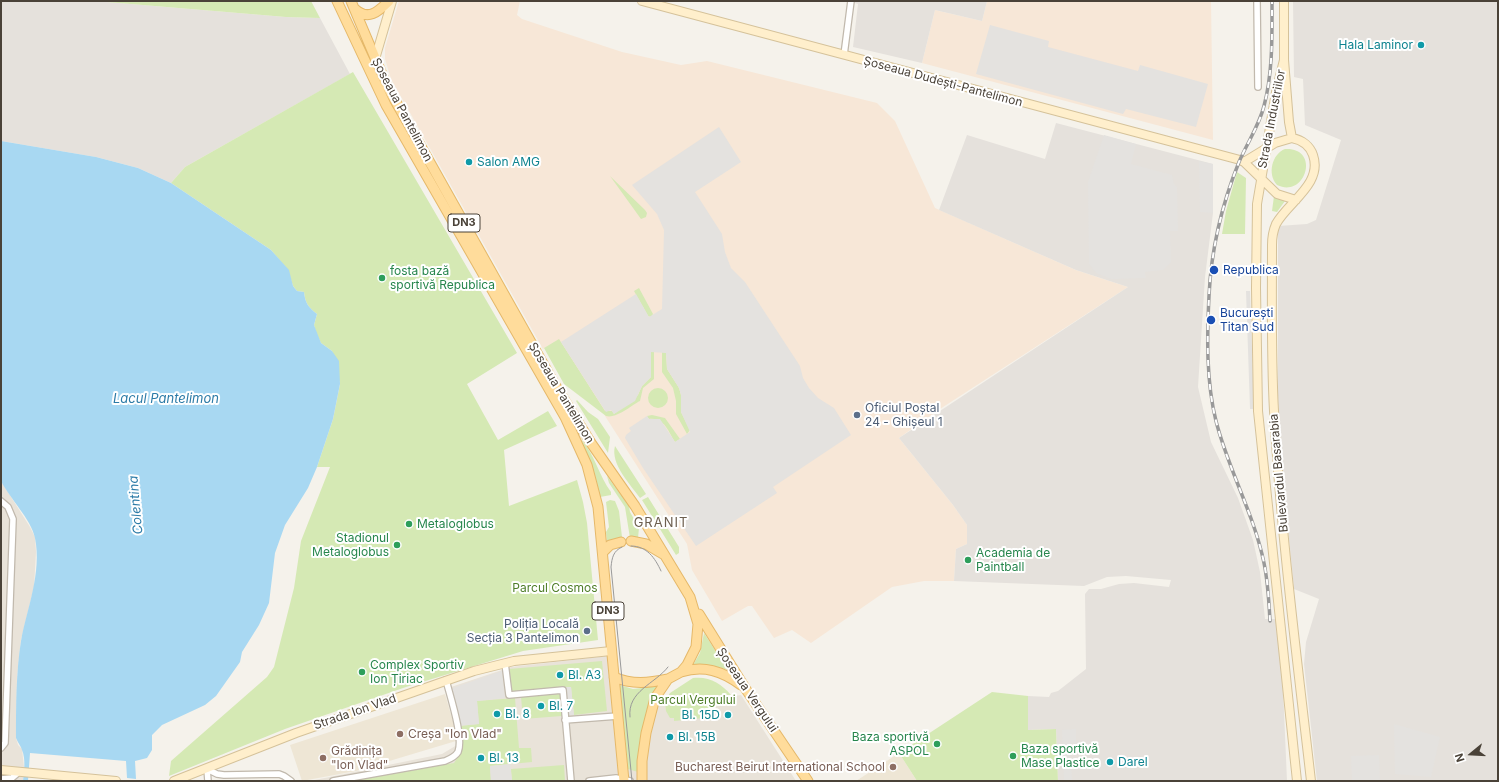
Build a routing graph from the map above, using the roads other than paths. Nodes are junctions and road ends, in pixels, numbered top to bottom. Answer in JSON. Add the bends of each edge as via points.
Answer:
{"nodes":[{"id":1,"x":337,"y":1,"type":"edge"},
{"id":2,"x":389,"y":1,"type":"edge"},
{"id":3,"x":392,"y":1,"type":"edge"},
{"id":4,"x":642,"y":1,"type":"edge"},
{"id":5,"x":851,"y":1,"type":"edge"},
{"id":6,"x":1257,"y":1,"type":"edge"},
{"id":7,"x":1284,"y":1,"type":"edge"},
{"id":8,"x":353,"y":5,"type":"edge"},
{"id":9,"x":362,"y":55,"type":"junction"},
{"id":10,"x":844,"y":55,"type":"junction"},
{"id":11,"x":375,"y":60,"type":"junction"},
{"id":12,"x":1284,"y":60,"type":"junction"},
{"id":13,"x":373,"y":78,"type":"junction"},
{"id":14,"x":1258,"y":87,"type":"dead end"},
{"id":15,"x":1292,"y":138,"type":"junction"},
{"id":16,"x":1266,"y":149,"type":"junction"},
{"id":17,"x":1244,"y":162,"type":"junction"},
{"id":18,"x":1312,"y":178,"type":"joint"},
{"id":19,"x":1260,"y":179,"type":"junction"},
{"id":20,"x":1296,"y":200,"type":"junction"},
{"id":21,"x":1,"y":501,"type":"edge"},
{"id":22,"x":603,"y":552,"type":"junction"},
{"id":23,"x":667,"y":557,"type":"junction"},
{"id":24,"x":690,"y":597,"type":"junction"},
{"id":25,"x":611,"y":651,"type":"junction"},
{"id":26,"x":505,"y":663,"type":"junction"},
{"id":27,"x":681,"y":672,"type":"junction"},
{"id":28,"x":614,"y":677,"type":"junction"},
{"id":29,"x":668,"y":679,"type":"junction"},
{"id":30,"x":446,"y":680,"type":"junction"},
{"id":31,"x":745,"y":688,"type":"junction"},
{"id":32,"x":618,"y":716,"type":"junction"},
{"id":33,"x":566,"y":720,"type":"junction"},
{"id":34,"x":1,"y":748,"type":"edge"},
{"id":35,"x":207,"y":769,"type":"junction"},
{"id":36,"x":1,"y":770,"type":"edge"},
{"id":37,"x":20,"y":772,"type":"junction"},
{"id":38,"x":1,"y":779,"type":"edge"},
{"id":39,"x":626,"y":780,"type":"edge"},
{"id":40,"x":116,"y":781,"type":"edge"},
{"id":41,"x":174,"y":781,"type":"edge"},
{"id":42,"x":208,"y":781,"type":"edge"},
{"id":43,"x":291,"y":781,"type":"edge"},
{"id":44,"x":334,"y":781,"type":"edge"},
{"id":45,"x":571,"y":781,"type":"edge"},
{"id":46,"x":589,"y":781,"type":"edge"},
{"id":47,"x":642,"y":781,"type":"edge"},
{"id":48,"x":808,"y":781,"type":"edge"},
{"id":49,"x":1297,"y":781,"type":"edge"},
{"id":50,"x":1311,"y":781,"type":"edge"}],
"edges":[{"from":1,"to":9,"type":"main road","name":"Șoseaua Pantelimon","number":"DN3"},
{"from":2,"to":8,"type":"main road","via":[[370,15],[363,15]]},
{"from":3,"to":11,"type":"main road"},
{"from":4,"to":10,"type":"main road","name":"Șoseaua Dudești-Pantelimon"},
{"from":5,"to":10,"type":"street"},
{"from":6,"to":14,"type":"street"},
{"from":7,"to":12,"type":"main road","name":"Strada Industriilor"},
{"from":8,"to":11,"type":"main road","name":"Șoseaua Pantelimon","number":"DN3"},
{"from":9,"to":11,"type":"main road"},
{"from":9,"to":13,"type":"main road","name":"Șoseaua Pantelimon","number":"DN3"},
{"from":10,"to":17,"type":"main road","name":"Șoseaua Dudești-Pantelimon"},
{"from":11,"to":13,"type":"main road"},
{"from":11,"to":23,"type":"main road","name":"Șoseaua Pantelimon","number":"DN3","via":[[405,120],[559,391]]},
{"from":12,"to":15,"type":"main road","name":"Strada Industriilor","via":[[1288,122]]},
{"from":12,"to":16,"type":"main road","name":"Strada Industriilor"},
{"from":13,"to":22,"type":"main road","name":"Șoseaua Pantelimon","number":"DN3","via":[[570,427],[591,478],[598,506]]},
{"from":15,"to":16,"type":"main road","via":[[1283,139]]},
{"from":15,"to":18,"type":"main road","name":"Strada Industriilor","via":[[1304,142],[1312,153]]},
{"from":16,"to":17,"type":"main road"},
{"from":16,"to":19,"type":"main road","name":"Strada Industriilor"},
{"from":17,"to":19,"type":"main road"},
{"from":18,"to":20,"type":"main road","name":"Bulevardul Basarabia"},
{"from":19,"to":20,"type":"main road","via":[[1276,194]]},
{"from":19,"to":49,"type":"main road","name":"Bulevardul Basarabia","via":[[1256,245],[1258,411]]},
{"from":20,"to":50,"type":"main road","name":"Bulevardul Basarabia","via":[[1276,225],[1272,238],[1273,384],[1282,509]]},
{"from":21,"to":34,"type":"street","via":[[8,507],[12,519],[5,743]]},
{"from":22,"to":23,"type":"main road","via":[[610,545],[626,541],[646,544]]},
{"from":22,"to":25,"type":"main road","name":"Șoseaua Pantelimon","number":"DN3"},
{"from":23,"to":24,"type":"main road","name":"Șoseaua Pantelimon","number":"DN3"},
{"from":24,"to":27,"type":"main road","name":"Șoseaua Pantelimon","number":"DN3","via":[[696,613],[698,632],[694,654]]},
{"from":24,"to":31,"type":"main road","name":"Șoseaua Vergului"},
{"from":25,"to":26,"type":"main road","name":"Strada Ion Vlad"},
{"from":25,"to":28,"type":"main road","name":"Șoseaua Pantelimon","number":"DN3"},
{"from":26,"to":30,"type":"main road","name":"Strada Ion Vlad"},
{"from":26,"to":33,"type":"street","via":[[509,695],[562,690]]},
{"from":27,"to":29,"type":"main road","name":"Șoseaua Pantelimon","number":"DN3"},
{"from":27,"to":31,"type":"main road","via":[[710,669],[726,675]]},
{"from":28,"to":29,"type":"main road","via":[[642,683]]},
{"from":28,"to":32,"type":"main road","name":"Șoseaua Pantelimon","number":"DN3"},
{"from":29,"to":47,"type":"main road","name":"Șoseaua Pantelimon","number":"DN3","via":[[659,691],[648,722],[642,761]]},
{"from":30,"to":35,"type":"main road","name":"Strada Ion Vlad","via":[[296,733]]},
{"from":30,"to":44,"type":"street","via":[[459,738],[459,749],[455,756],[445,761]]},
{"from":31,"to":48,"type":"main road","name":"Șoseaua Vergului"},
{"from":32,"to":33,"type":"street"},
{"from":32,"to":39,"type":"main road","name":"Șoseaua Pantelimon","number":"DN3"},
{"from":33,"to":45,"type":"street"},
{"from":35,"to":41,"type":"main road","name":"Strada Ion Vlad"},
{"from":35,"to":42,"type":"street"},
{"from":35,"to":43,"type":"street","via":[[224,775],[279,774]]},
{"from":36,"to":37,"type":"main road"},
{"from":37,"to":38,"type":"street","via":[[12,778]]},
{"from":37,"to":40,"type":"main road"},
{"from":39,"to":46,"type":"street","via":[[616,778]]}]}
